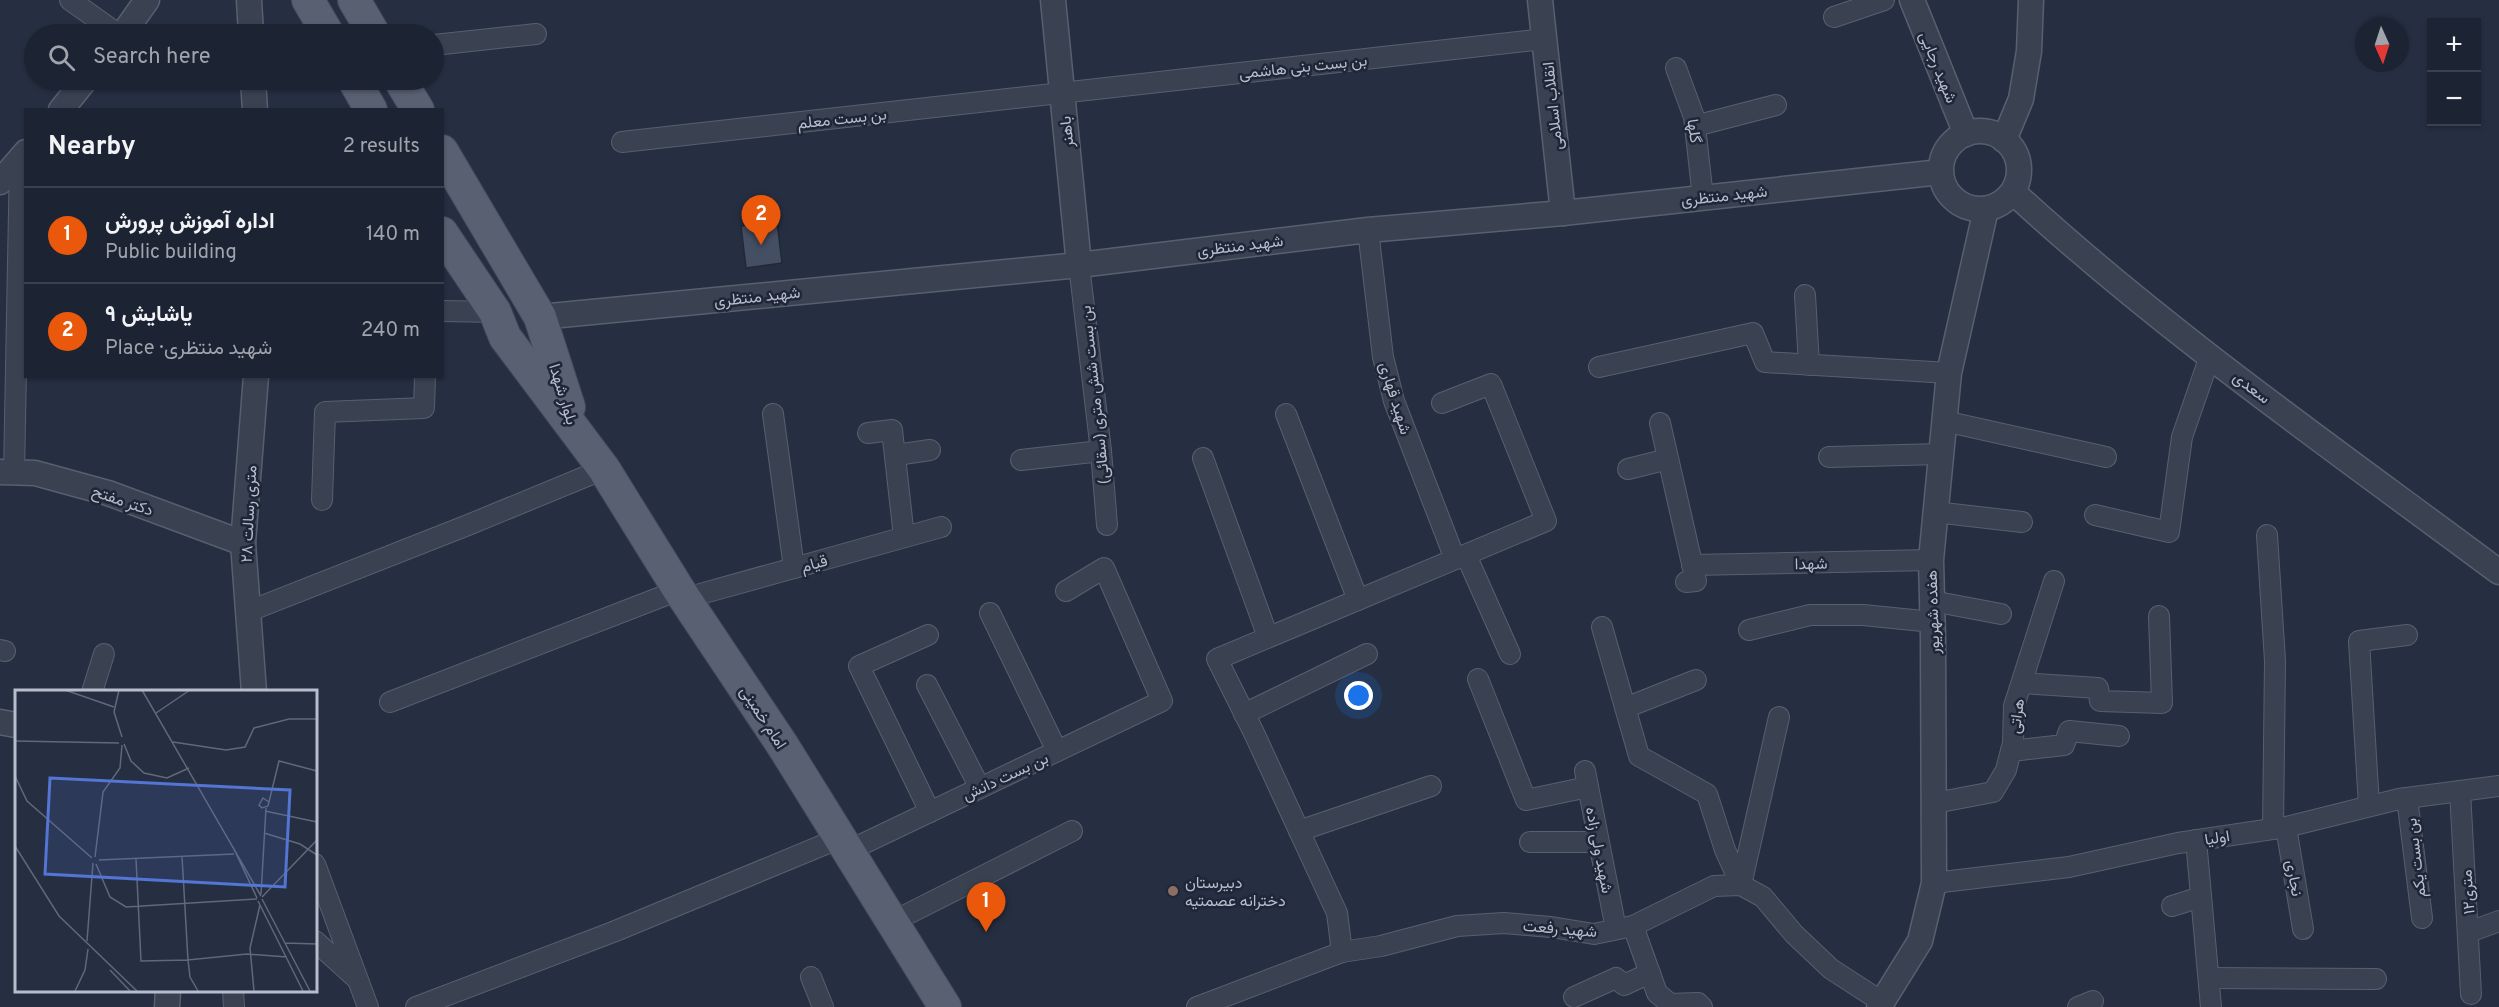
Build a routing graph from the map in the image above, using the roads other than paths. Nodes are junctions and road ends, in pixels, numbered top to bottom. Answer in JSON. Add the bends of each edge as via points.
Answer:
{"nodes":[{"id":1,"x":70,"y":0,"type":"edge"},
{"id":2,"x":147,"y":0,"type":"edge"},
{"id":3,"x":249,"y":0,"type":"edge"},
{"id":4,"x":308,"y":0,"type":"edge"},
{"id":5,"x":354,"y":0,"type":"edge"},
{"id":6,"x":1053,"y":0,"type":"edge"},
{"id":7,"x":1540,"y":0,"type":"edge"},
{"id":8,"x":1884,"y":0,"type":"edge"},
{"id":9,"x":1912,"y":0,"type":"edge"},
{"id":10,"x":2033,"y":1,"type":"edge"},
{"id":11,"x":1834,"y":17,"type":"dead end"},
{"id":12,"x":106,"y":24,"type":"edge"},
{"id":13,"x":129,"y":24,"type":"edge"},
{"id":14,"x":250,"y":24,"type":"edge"},
{"id":15,"x":322,"y":24,"type":"edge"},
{"id":16,"x":368,"y":24,"type":"edge"},
{"id":17,"x":536,"y":34,"type":"dead end"},
{"id":18,"x":1544,"y":39,"type":"junction"},
{"id":19,"x":444,"y":44,"type":"edge"},
{"id":20,"x":1676,"y":68,"type":"dead end"},
{"id":21,"x":77,"y":90,"type":"edge"},
{"id":22,"x":254,"y":90,"type":"edge"},
{"id":23,"x":360,"y":90,"type":"edge"},
{"id":24,"x":406,"y":90,"type":"edge"},
{"id":25,"x":1062,"y":93,"type":"junction"},
{"id":26,"x":1776,"y":105,"type":"dead end"},
{"id":27,"x":63,"y":108,"type":"edge"},
{"id":28,"x":255,"y":108,"type":"edge"},
{"id":29,"x":370,"y":108,"type":"edge"},
{"id":30,"x":417,"y":108,"type":"edge"},
{"id":31,"x":1695,"y":126,"type":"junction"},
{"id":32,"x":1966,"y":134,"type":"junction"},
{"id":33,"x":2004,"y":140,"type":"junction"},
{"id":34,"x":622,"y":142,"type":"dead end"},
{"id":35,"x":444,"y":154,"type":"edge"},
{"id":36,"x":23,"y":156,"type":"edge"},
{"id":37,"x":1941,"y":172,"type":"junction"},
{"id":38,"x":0,"y":183,"type":"edge"},
{"id":39,"x":2013,"y":192,"type":"junction"},
{"id":40,"x":1703,"y":198,"type":"junction"},
{"id":41,"x":1986,"y":209,"type":"junction"},
{"id":42,"x":1563,"y":213,"type":"junction"},
{"id":43,"x":1368,"y":230,"type":"junction"},
{"id":44,"x":447,"y":249,"type":"edge"},
{"id":45,"x":1079,"y":265,"type":"junction"},
{"id":46,"x":1805,"y":295,"type":"dead end"},
{"id":47,"x":444,"y":310,"type":"edge"},
{"id":48,"x":495,"y":312,"type":"junction"},
{"id":49,"x":540,"y":316,"type":"junction"},
{"id":50,"x":2210,"y":356,"type":"junction"},
{"id":51,"x":1809,"y":365,"type":"junction"},
{"id":52,"x":1599,"y":367,"type":"dead end"},
{"id":53,"x":1949,"y":373,"type":"junction"},
{"id":54,"x":256,"y":378,"type":"edge"},
{"id":55,"x":425,"y":378,"type":"edge"},
{"id":56,"x":1442,"y":403,"type":"dead end"},
{"id":57,"x":773,"y":414,"type":"dead end"},
{"id":58,"x":1286,"y":414,"type":"dead end"},
{"id":59,"x":1944,"y":421,"type":"junction"},
{"id":60,"x":1660,"y":423,"type":"dead end"},
{"id":61,"x":576,"y":431,"type":"junction"},
{"id":62,"x":868,"y":434,"type":"dead end"},
{"id":63,"x":930,"y":450,"type":"dead end"},
{"id":64,"x":1101,"y":451,"type":"junction"},
{"id":65,"x":1941,"y":454,"type":"junction"},
{"id":66,"x":896,"y":455,"type":"junction"},
{"id":67,"x":1829,"y":457,"type":"dead end"},
{"id":68,"x":2106,"y":457,"type":"dead end"},
{"id":69,"x":1203,"y":458,"type":"dead end"},
{"id":70,"x":1668,"y":459,"type":"junction"},
{"id":71,"x":1021,"y":460,"type":"dead end"},
{"id":72,"x":604,"y":469,"type":"junction"},
{"id":73,"x":1629,"y":469,"type":"dead end"},
{"id":74,"x":7,"y":473,"type":"edge"},
{"id":75,"x":322,"y":500,"type":"dead end"},
{"id":76,"x":1935,"y":512,"type":"junction"},
{"id":77,"x":2095,"y":515,"type":"dead end"},
{"id":78,"x":2022,"y":522,"type":"dead end"},
{"id":79,"x":1107,"y":525,"type":"dead end"},
{"id":80,"x":941,"y":527,"type":"dead end"},
{"id":81,"x":2267,"y":535,"type":"dead end"},
{"id":82,"x":904,"y":537,"type":"junction"},
{"id":83,"x":243,"y":543,"type":"junction"},
{"id":84,"x":1461,"y":557,"type":"junction"},
{"id":85,"x":1930,"y":560,"type":"junction"},
{"id":86,"x":794,"y":568,"type":"junction"},
{"id":87,"x":2499,"y":572,"type":"edge"},
{"id":88,"x":2054,"y":581,"type":"dead end"},
{"id":89,"x":1066,"y":591,"type":"dead end"},
{"id":90,"x":682,"y":594,"type":"junction"},
{"id":91,"x":1358,"y":600,"type":"junction"},
{"id":92,"x":1932,"y":611,"type":"junction"},
{"id":93,"x":247,"y":612,"type":"junction"},
{"id":94,"x":990,"y":613,"type":"dead end"},
{"id":95,"x":2001,"y":614,"type":"dead end"},
{"id":96,"x":2159,"y":616,"type":"dead end"},
{"id":97,"x":1602,"y":627,"type":"dead end"},
{"id":98,"x":1749,"y":630,"type":"dead end"},
{"id":99,"x":928,"y":635,"type":"dead end"},
{"id":100,"x":2407,"y":635,"type":"dead end"},
{"id":101,"x":1268,"y":637,"type":"junction"},
{"id":102,"x":104,"y":654,"type":"dead end"},
{"id":103,"x":1367,"y":654,"type":"dead end"},
{"id":104,"x":1510,"y":654,"type":"dead end"},
{"id":105,"x":1478,"y":679,"type":"dead end"},
{"id":106,"x":1696,"y":680,"type":"dead end"},
{"id":107,"x":2022,"y":683,"type":"junction"},
{"id":108,"x":927,"y":685,"type":"dead end"},
{"id":109,"x":93,"y":690,"type":"edge"},
{"id":110,"x":255,"y":690,"type":"edge"},
{"id":111,"x":390,"y":702,"type":"dead end"},
{"id":112,"x":1625,"y":708,"type":"junction"},
{"id":113,"x":1244,"y":714,"type":"junction"},
{"id":114,"x":1779,"y":717,"type":"dead end"},
{"id":115,"x":0,"y":722,"type":"edge"},
{"id":116,"x":15,"y":725,"type":"edge"},
{"id":117,"x":2120,"y":736,"type":"dead end"},
{"id":118,"x":1057,"y":751,"type":"junction"},
{"id":119,"x":2010,"y":751,"type":"junction"},
{"id":120,"x":1431,"y":786,"type":"dead end"},
{"id":121,"x":2499,"y":786,"type":"edge"},
{"id":122,"x":980,"y":788,"type":"junction"},
{"id":123,"x":2460,"y":791,"type":"junction"},
{"id":124,"x":2408,"y":798,"type":"junction"},
{"id":125,"x":1935,"y":803,"type":"junction"},
{"id":126,"x":2369,"y":806,"type":"junction"},
{"id":127,"x":930,"y":812,"type":"junction"},
{"id":128,"x":2280,"y":828,"type":"junction"},
{"id":129,"x":1072,"y":831,"type":"dead end"},
{"id":130,"x":1299,"y":831,"type":"junction"},
{"id":131,"x":2196,"y":840,"type":"junction"},
{"id":132,"x":1530,"y":842,"type":"dead end"},
{"id":133,"x":1598,"y":842,"type":"junction"},
{"id":134,"x":844,"y":845,"type":"junction"},
{"id":135,"x":316,"y":867,"type":"edge"},
{"id":136,"x":1934,"y":883,"type":"junction"},
{"id":137,"x":1741,"y":885,"type":"junction"},
{"id":138,"x":2201,"y":897,"type":"junction"},
{"id":139,"x":2172,"y":906,"type":"dead end"},
{"id":140,"x":2422,"y":918,"type":"dead end"},
{"id":141,"x":2499,"y":921,"type":"edge"},
{"id":142,"x":892,"y":922,"type":"junction"},
{"id":143,"x":1625,"y":928,"type":"junction"},
{"id":144,"x":2304,"y":929,"type":"dead end"},
{"id":145,"x":2469,"y":932,"type":"junction"},
{"id":146,"x":316,"y":942,"type":"edge"},
{"id":147,"x":1342,"y":952,"type":"junction"},
{"id":148,"x":1650,"y":973,"type":"junction"},
{"id":149,"x":811,"y":977,"type":"dead end"},
{"id":150,"x":2209,"y":978,"type":"junction"},
{"id":151,"x":2376,"y":979,"type":"dead end"},
{"id":152,"x":358,"y":980,"type":"junction"},
{"id":153,"x":168,"y":992,"type":"edge"},
{"id":154,"x":232,"y":992,"type":"edge"},
{"id":155,"x":2471,"y":994,"type":"dead end"},
{"id":156,"x":1574,"y":997,"type":"dead end"},
{"id":157,"x":1880,"y":1004,"type":"edge"},
{"id":158,"x":167,"y":1007,"type":"edge"},
{"id":159,"x":234,"y":1007,"type":"edge"},
{"id":160,"x":368,"y":1007,"type":"edge"},
{"id":161,"x":416,"y":1007,"type":"edge"},
{"id":162,"x":823,"y":1007,"type":"edge"},
{"id":163,"x":945,"y":1007,"type":"edge"},
{"id":164,"x":1197,"y":1007,"type":"edge"},
{"id":165,"x":1702,"y":1007,"type":"edge"},
{"id":166,"x":2211,"y":1007,"type":"edge"}],
"edges":[{"from":1,"to":12,"type":"street"},
{"from":2,"to":13,"type":"street"},
{"from":3,"to":14,"type":"street"},
{"from":4,"to":15,"type":"main road"},
{"from":5,"to":16,"type":"main road"},
{"from":6,"to":25,"type":"street","name":"باهنر"},
{"from":7,"to":18,"type":"street","name":"انقلاب اسلامی"},
{"from":8,"to":11,"type":"street"},
{"from":9,"to":32,"type":"street","name":"شهید رجایی"},
{"from":10,"to":33,"type":"street","via":[[2020,99]]},
{"from":17,"to":19,"type":"street"},
{"from":18,"to":25,"type":"street","name":"بن بست بنی هاشمی"},
{"from":18,"to":42,"type":"street","name":"انقلاب اسلامی"},
{"from":20,"to":31,"type":"street","name":"گلها"},
{"from":21,"to":27,"type":"street"},
{"from":22,"to":28,"type":"street"},
{"from":23,"to":29,"type":"main road"},
{"from":24,"to":30,"type":"main road"},
{"from":25,"to":34,"type":"street","name":"بن بست معلم"},
{"from":25,"to":45,"type":"street","name":"باهنر"},
{"from":26,"to":31,"type":"street"},
{"from":31,"to":40,"type":"street","name":"گلها"},
{"from":32,"to":33,"type":"street","via":[[1982,131]]},
{"from":32,"to":37,"type":"street","via":[[1952,143]]},
{"from":33,"to":39,"type":"street","via":[[2018,160]]},
{"from":35,"to":49,"type":"main road","name":"بلوار شهدا"},
{"from":36,"to":38,"type":"street"},
{"from":36,"to":74,"type":"street"},
{"from":37,"to":40,"type":"street","name":"شهید منتظری"},
{"from":37,"to":41,"type":"street","via":[[1945,188],[1955,201]]},
{"from":39,"to":41,"type":"street"},
{"from":39,"to":50,"type":"street","name":"سعدی","via":[[2076,250]]},
{"from":40,"to":42,"type":"street","name":"شهید منتظری"},
{"from":41,"to":53,"type":"street","name":"هفده شهریور"},
{"from":42,"to":43,"type":"street","name":"شهید منتظری"},
{"from":43,"to":45,"type":"street","name":"شهید منتظری"},
{"from":43,"to":84,"type":"street","name":"شهید قهاری","via":[[1383,357],[1394,401]]},
{"from":44,"to":48,"type":"main road","name":"بلوار شهدا"},
{"from":45,"to":49,"type":"street","name":"شهید منتظری"},
{"from":45,"to":64,"type":"street","name":"بن بست شش متری (سقائی)"},
{"from":46,"to":51,"type":"street"},
{"from":47,"to":48,"type":"street"},
{"from":48,"to":61,"type":"main road","name":"بلوار شهدا","via":[[505,337]]},
{"from":49,"to":61,"type":"main road","name":"بلوار شهدا"},
{"from":50,"to":77,"type":"street","via":[[2182,437],[2169,532]]},
{"from":50,"to":87,"type":"street","name":"سعدی"},
{"from":51,"to":52,"type":"street","via":[[1764,362],[1753,333]]},
{"from":51,"to":53,"type":"street"},
{"from":53,"to":59,"type":"street","name":"هفده شهریور"},
{"from":54,"to":83,"type":"street","name":"۲۸ متری رسالت"},
{"from":55,"to":75,"type":"street","via":[[424,408],[325,412]]},
{"from":56,"to":84,"type":"street","via":[[1491,384],[1546,521]]},
{"from":57,"to":86,"type":"street"},
{"from":58,"to":91,"type":"street"},
{"from":59,"to":65,"type":"street","name":"هفده شهریور"},
{"from":59,"to":68,"type":"street"},
{"from":60,"to":70,"type":"street"},
{"from":61,"to":72,"type":"main road","name":"امام خمینی"},
{"from":62,"to":66,"type":"street","via":[[892,430]]},
{"from":63,"to":66,"type":"street"},
{"from":64,"to":71,"type":"street"},
{"from":64,"to":79,"type":"street","name":"بن بست شش متری (سقائی)"},
{"from":65,"to":67,"type":"street"},
{"from":65,"to":76,"type":"street","name":"هفده شهریور"},
{"from":66,"to":82,"type":"street"},
{"from":69,"to":101,"type":"street"},
{"from":70,"to":73,"type":"street"},
{"from":70,"to":85,"type":"street","name":"شهدا","via":[[1689,574]]},
{"from":72,"to":90,"type":"main road","name":"امام خمینی"},
{"from":72,"to":93,"type":"street"},
{"from":74,"to":83,"type":"street","name":"دکتر مفتح","via":[[35,473],[108,493]]},
{"from":76,"to":78,"type":"street"},
{"from":76,"to":85,"type":"street","name":"هفده شهریور"},
{"from":80,"to":82,"type":"street","name":"قیام"},
{"from":81,"to":128,"type":"street","name":"نجاری"},
{"from":82,"to":86,"type":"street","name":"قیام"},
{"from":83,"to":93,"type":"street","name":"۲۸ متری رسالت"},
{"from":84,"to":91,"type":"street"},
{"from":84,"to":104,"type":"street","name":"شهید قهاری"},
{"from":85,"to":92,"type":"street","name":"هفده شهریور"},
{"from":86,"to":90,"type":"street","name":"قیام"},
{"from":88,"to":107,"type":"street","name":"هراتی"},
{"from":89,"to":118,"type":"street","name":"بن بست دانش","via":[[1104,568],[1162,701]]},
{"from":90,"to":111,"type":"street","name":"قیام"},
{"from":90,"to":134,"type":"main road","name":"امام خمینی"},
{"from":91,"to":101,"type":"street"},
{"from":92,"to":95,"type":"street"},
{"from":92,"to":98,"type":"street","via":[[1810,615]]},
{"from":92,"to":125,"type":"street","name":"هفده شهریور"},
{"from":93,"to":110,"type":"street","name":"۲۸ متری رسالت"},
{"from":94,"to":118,"type":"street"},
{"from":96,"to":107,"type":"street","via":[[2162,703],[2151,712],[2100,701],[2098,688]]},
{"from":97,"to":112,"type":"street"},
{"from":99,"to":127,"type":"street","via":[[859,666]]},
{"from":100,"to":126,"type":"street","via":[[2360,641]]},
{"from":101,"to":113,"type":"street","via":[[1217,659]]},
{"from":102,"to":109,"type":"street"},
{"from":103,"to":113,"type":"street"},
{"from":105,"to":133,"type":"street","name":"شهید ولی زاده","via":[[1526,800],[1586,779]]},
{"from":106,"to":112,"type":"street"},
{"from":107,"to":119,"type":"street","name":"هراتی","via":[[2014,706]]},
{"from":108,"to":122,"type":"street"},
{"from":112,"to":137,"type":"street","via":[[1639,756],[1707,794]]},
{"from":113,"to":130,"type":"street"},
{"from":114,"to":137,"type":"street"},
{"from":115,"to":116,"type":"street"},
{"from":117,"to":119,"type":"street","via":[[2069,731],[2064,745]]},
{"from":118,"to":122,"type":"street","name":"بن بست دانش"},
{"from":119,"to":125,"type":"street","name":"هراتی","via":[[2006,770],[1994,792]]},
{"from":120,"to":130,"type":"street"},
{"from":121,"to":123,"type":"street","name":"اولیا"},
{"from":122,"to":127,"type":"street","name":"بن بست دانش"},
{"from":123,"to":124,"type":"street","name":"اولیا"},
{"from":123,"to":145,"type":"street","name":"۱۲متری"},
{"from":124,"to":126,"type":"street","name":"اولیا"},
{"from":124,"to":140,"type":"street","name":"بن بست یکم"},
{"from":125,"to":136,"type":"street","name":"هفده شهریور"},
{"from":126,"to":128,"type":"street","name":"اولیا"},
{"from":127,"to":134,"type":"street","name":"بن بست دانش"},
{"from":128,"to":131,"type":"street","name":"اولیا"},
{"from":128,"to":144,"type":"street","name":"نجاری"},
{"from":129,"to":142,"type":"street"},
{"from":130,"to":147,"type":"street","via":[[1337,913]]},
{"from":131,"to":136,"type":"street","name":"اولیا","via":[[2069,867]]},
{"from":131,"to":138,"type":"street"},
{"from":132,"to":133,"type":"street"},
{"from":133,"to":143,"type":"street","name":"شهید ولی زاده"},
{"from":134,"to":142,"type":"main road","name":"امام خمینی"},
{"from":134,"to":161,"type":"street","name":"بن بست دانش"},
{"from":135,"to":152,"type":"street"},
{"from":136,"to":157,"type":"street","name":"هفده شهریور","via":[[1920,941]]},
{"from":137,"to":143,"type":"street","name":"شهید رفعت","via":[[1714,886]]},
{"from":137,"to":157,"type":"street","via":[[1762,897],[1831,969]]},
{"from":138,"to":139,"type":"street"},
{"from":138,"to":150,"type":"street"},
{"from":141,"to":145,"type":"street"},
{"from":142,"to":163,"type":"main road","name":"امام خمینی"},
{"from":143,"to":147,"type":"street","name":"شهید رفعت","via":[[1594,934],[1504,923],[1457,926]]},
{"from":143,"to":148,"type":"street","name":"شهید ولی زاده"},
{"from":145,"to":155,"type":"street","name":"۱۲متری"},
{"from":146,"to":152,"type":"street"},
{"from":147,"to":164,"type":"street","name":"شهید رفعت"},
{"from":148,"to":156,"type":"street","via":[[1624,985],[1616,978]]},
{"from":148,"to":165,"type":"street","name":"شهید ولی زاده","via":[[1657,993],[1670,1004],[1698,1003]]},
{"from":149,"to":162,"type":"street"},
{"from":150,"to":151,"type":"street"},
{"from":150,"to":166,"type":"street"},
{"from":152,"to":160,"type":"street"},
{"from":153,"to":158,"type":"street"},
{"from":154,"to":159,"type":"street"}]}
